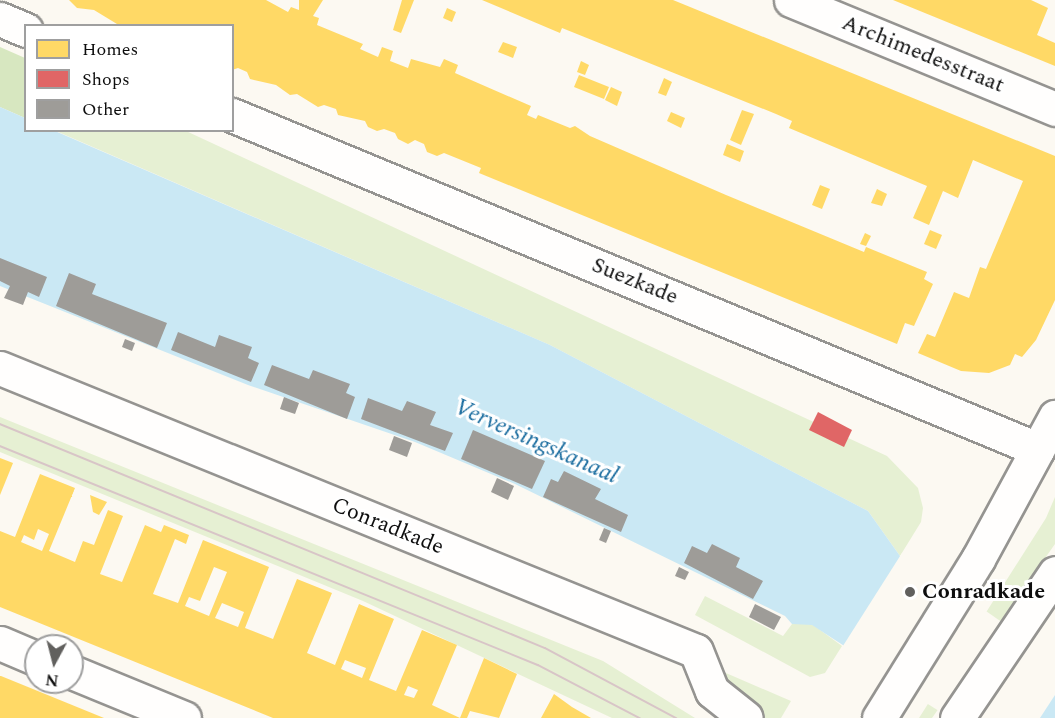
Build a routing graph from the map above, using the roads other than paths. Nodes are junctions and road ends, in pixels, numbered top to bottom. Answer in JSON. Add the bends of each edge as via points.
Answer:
{"nodes":[{"id":1,"x":791,"y":0,"type":"edge"},
{"id":2,"x":0,"y":19,"type":"edge"},
{"id":3,"x":24,"y":29,"type":"edge"},
{"id":4,"x":1055,"y":109,"type":"edge"},
{"id":5,"x":234,"y":116,"type":"edge"},
{"id":6,"x":0,"y":368,"type":"edge"},
{"id":7,"x":1055,"y":417,"type":"edge"},
{"id":8,"x":1037,"y":449,"type":"junction"},
{"id":9,"x":1047,"y":585,"type":"edge"},
{"id":10,"x":0,"y":643,"type":"edge"},
{"id":11,"x":24,"y":653,"type":"edge"},
{"id":12,"x":84,"y":677,"type":"edge"},
{"id":13,"x":882,"y":714,"type":"edge"},
{"id":14,"x":184,"y":718,"type":"edge"},
{"id":15,"x":746,"y":718,"type":"edge"},
{"id":16,"x":957,"y":718,"type":"edge"}],
"edges":[{"from":1,"to":4,"type":"street","name":"Archimedesstraat"},
{"from":2,"to":3,"type":"street"},
{"from":5,"to":8,"type":"street","name":"Suezkade"},
{"from":6,"to":15,"type":"street","name":"Conradkade","via":[[696,651],[712,691]]},
{"from":7,"to":8,"type":"street"},
{"from":8,"to":13,"type":"street","via":[[978,559]]},
{"from":9,"to":16,"type":"street"},
{"from":10,"to":11,"type":"street"},
{"from":12,"to":14,"type":"street"}]}
